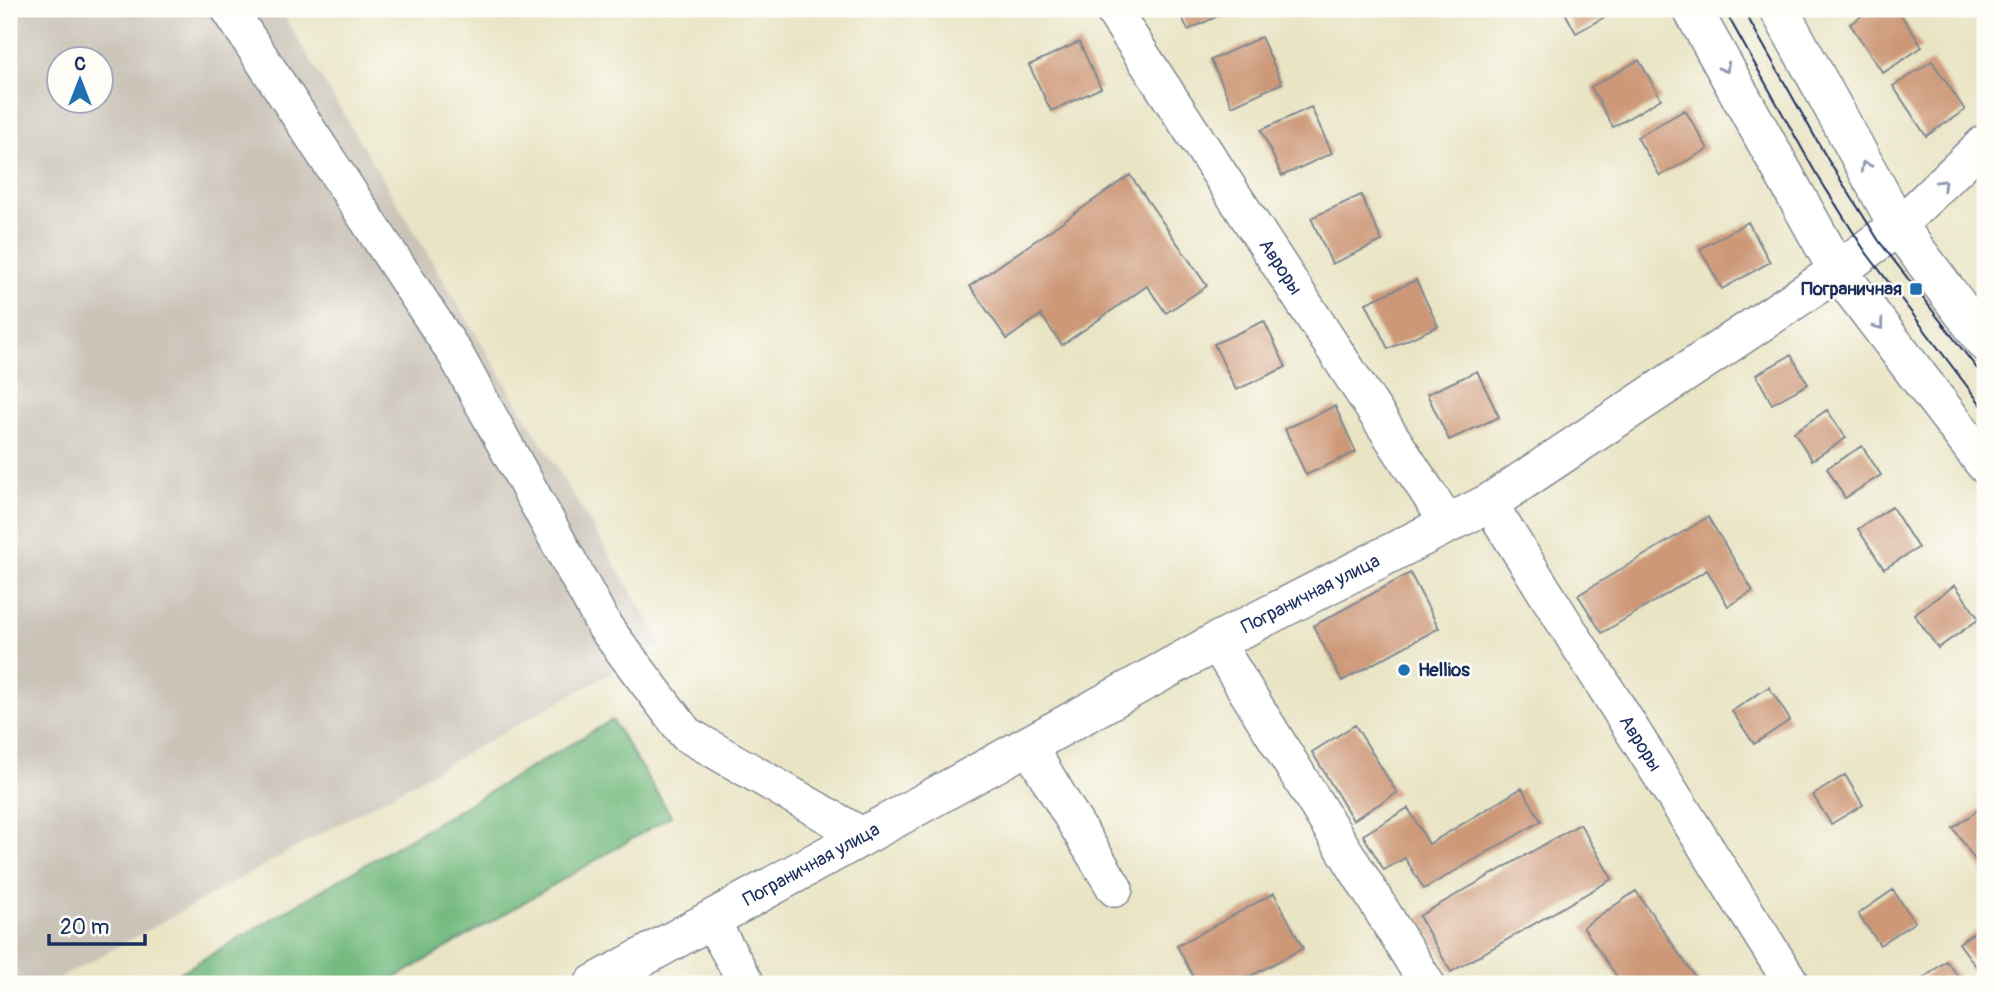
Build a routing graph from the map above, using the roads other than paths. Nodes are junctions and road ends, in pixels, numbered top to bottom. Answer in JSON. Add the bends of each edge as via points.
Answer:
{"nodes":[{"id":1,"x":229,"y":9,"type":"edge"},
{"id":2,"x":1112,"y":9,"type":"edge"},
{"id":3,"x":1692,"y":9,"type":"edge"},
{"id":4,"x":1779,"y":9,"type":"edge"},
{"id":5,"x":1985,"y":142,"type":"edge"},
{"id":6,"x":1898,"y":226,"type":"junction"},
{"id":7,"x":1838,"y":271,"type":"junction"},
{"id":8,"x":1985,"y":342,"type":"edge"},
{"id":9,"x":1985,"y":464,"type":"edge"},
{"id":10,"x":1489,"y":503,"type":"junction"},
{"id":11,"x":1449,"y":525,"type":"junction"},
{"id":12,"x":1216,"y":642,"type":"junction"},
{"id":13,"x":1028,"y":745,"type":"junction"},
{"id":14,"x":863,"y":836,"type":"junction"},
{"id":15,"x":1115,"y":889,"type":"dead end"},
{"id":16,"x":711,"y":920,"type":"junction"},
{"id":17,"x":594,"y":984,"type":"edge"},
{"id":18,"x":747,"y":984,"type":"edge"},
{"id":19,"x":1427,"y":984,"type":"edge"},
{"id":20,"x":1791,"y":984,"type":"edge"}],
"edges":[{"from":1,"to":14,"type":"street","via":[[456,355],[606,627],[686,734]]},
{"from":2,"to":11,"type":"street","name":"Авроры"},
{"from":3,"to":7,"type":"main road","one_way":true},
{"from":6,"to":4,"type":"main road","one_way":true},
{"from":6,"to":5,"type":"street","name":"Пограничная улица","one_way":true},
{"from":6,"to":7,"type":"main road","name":"Пограничная улица"},
{"from":6,"to":8,"type":"main road"},
{"from":7,"to":9,"type":"main road","one_way":true},
{"from":7,"to":10,"type":"main road","name":"Пограничная улица"},
{"from":10,"to":11,"type":"main road","name":"Пограничная улица"},
{"from":10,"to":20,"type":"street","name":"Авроры"},
{"from":11,"to":12,"type":"main road","name":"Пограничная улица"},
{"from":12,"to":13,"type":"main road","name":"Пограничная улица"},
{"from":12,"to":19,"type":"street"},
{"from":13,"to":14,"type":"main road","name":"Пограничная улица"},
{"from":13,"to":15,"type":"street"},
{"from":14,"to":16,"type":"main road","name":"Пограничная улица"},
{"from":16,"to":17,"type":"main road","name":"Пограничная улица"},
{"from":16,"to":18,"type":"street"}]}
